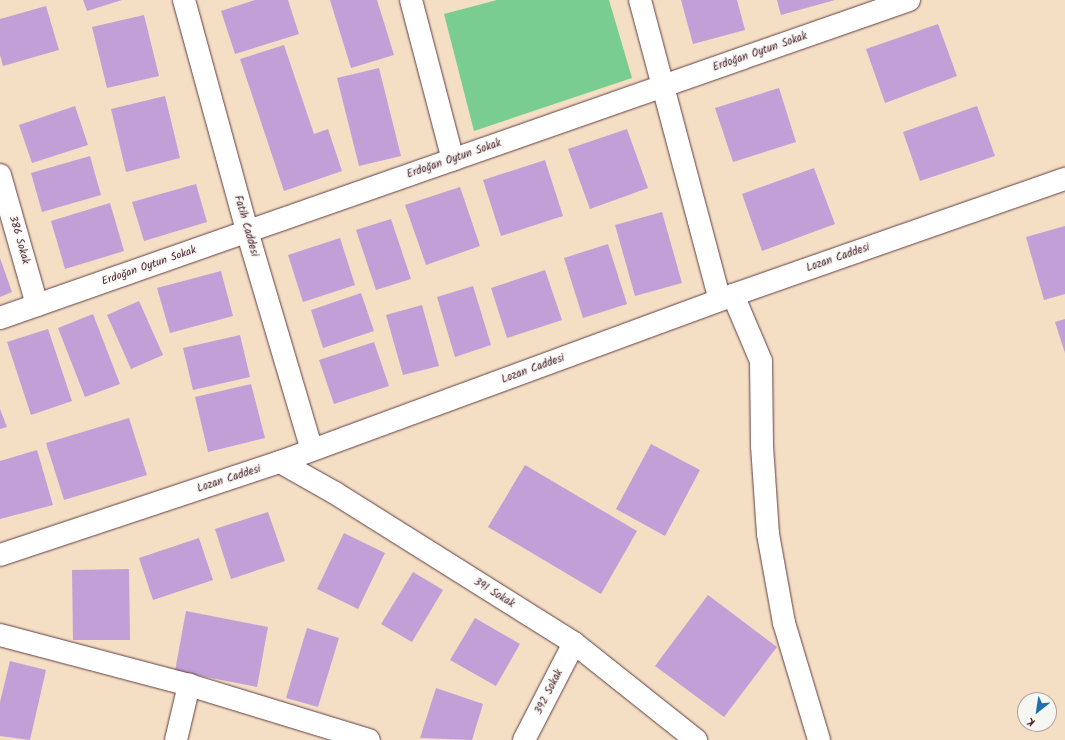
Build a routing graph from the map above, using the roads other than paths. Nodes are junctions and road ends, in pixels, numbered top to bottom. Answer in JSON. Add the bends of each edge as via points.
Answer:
{"nodes":[{"id":1,"x":184,"y":0,"type":"edge"},
{"id":2,"x":411,"y":0,"type":"edge"},
{"id":3,"x":640,"y":0,"type":"edge"},
{"id":4,"x":909,"y":0,"type":"edge"},
{"id":5,"x":869,"y":7,"type":"edge"},
{"id":6,"x":663,"y":86,"type":"junction"},
{"id":7,"x":453,"y":160,"type":"junction"},
{"id":8,"x":0,"y":175,"type":"edge"},
{"id":9,"x":1065,"y":179,"type":"edge"},
{"id":10,"x":247,"y":231,"type":"junction"},
{"id":11,"x":726,"y":297,"type":"junction"},
{"id":12,"x":37,"y":305,"type":"junction"},
{"id":13,"x":0,"y":318,"type":"edge"},
{"id":14,"x":312,"y":450,"type":"junction"},
{"id":15,"x":280,"y":462,"type":"junction"},
{"id":16,"x":0,"y":555,"type":"edge"},
{"id":17,"x":0,"y":635,"type":"edge"},
{"id":18,"x":574,"y":643,"type":"junction"},
{"id":19,"x":189,"y":685,"type":"junction"},
{"id":20,"x":176,"y":740,"type":"edge"},
{"id":21,"x":369,"y":740,"type":"edge"},
{"id":22,"x":524,"y":740,"type":"edge"},
{"id":23,"x":696,"y":740,"type":"edge"},
{"id":24,"x":818,"y":740,"type":"edge"}],
"edges":[{"from":1,"to":10,"type":"street","name":"Fatih Caddesi"},
{"from":2,"to":7,"type":"street"},
{"from":3,"to":6,"type":"street"},
{"from":4,"to":5,"type":"street","name":"Erdoğan Oytun Sokak"},
{"from":5,"to":6,"type":"street","name":"Erdoğan Oytun Sokak"},
{"from":6,"to":7,"type":"street","name":"Erdoğan Oytun Sokak"},
{"from":6,"to":11,"type":"street"},
{"from":7,"to":10,"type":"street","name":"Erdoğan Oytun Sokak"},
{"from":8,"to":12,"type":"street","name":"386 Sokak"},
{"from":9,"to":11,"type":"street","name":"Lozan Caddesi"},
{"from":10,"to":12,"type":"street","name":"Erdoğan Oytun Sokak"},
{"from":10,"to":14,"type":"street","name":"Fatih Caddesi"},
{"from":11,"to":14,"type":"street","name":"Lozan Caddesi"},
{"from":11,"to":24,"type":"street","via":[[761,361],[762,446],[768,534],[784,624]]},
{"from":12,"to":13,"type":"street","name":"Erdoğan Oytun Sokak"},
{"from":14,"to":15,"type":"street","name":"Lozan Caddesi"},
{"from":15,"to":16,"type":"street","name":"Lozan Caddesi"},
{"from":15,"to":18,"type":"street","name":"391 Sokak","via":[[335,492]]},
{"from":17,"to":19,"type":"street"},
{"from":18,"to":22,"type":"street","name":"392 Sokak"},
{"from":18,"to":23,"type":"street","name":"391 Sokak"},
{"from":19,"to":20,"type":"street"},
{"from":19,"to":21,"type":"street"}]}
